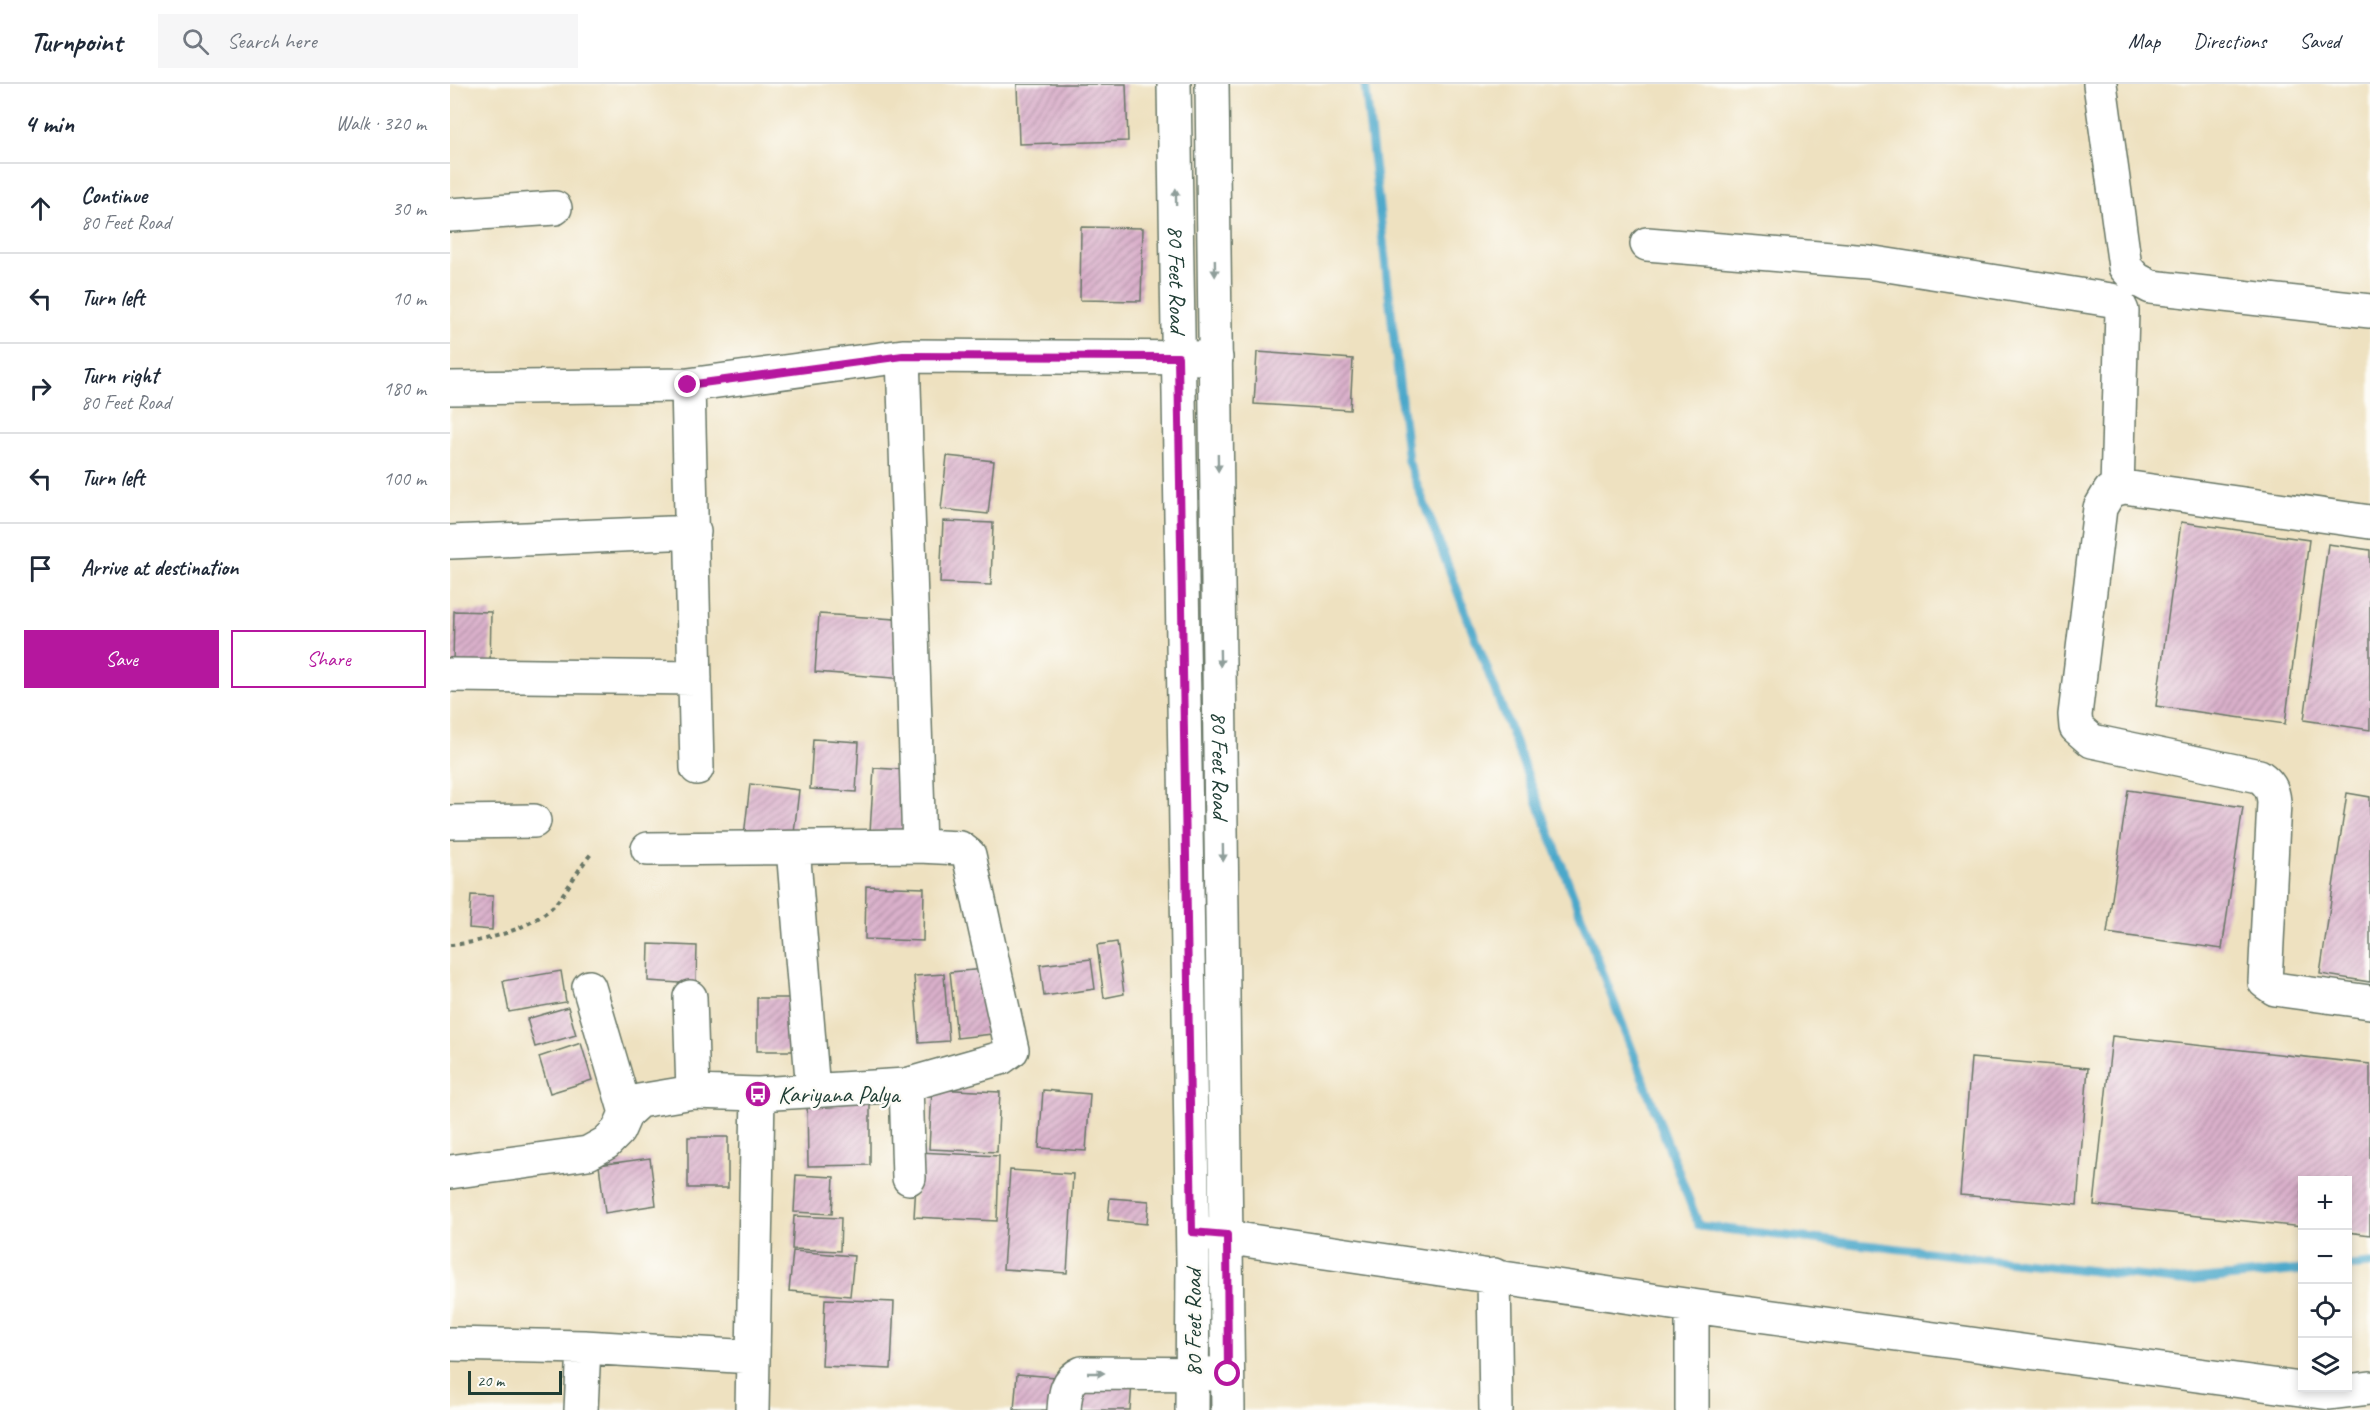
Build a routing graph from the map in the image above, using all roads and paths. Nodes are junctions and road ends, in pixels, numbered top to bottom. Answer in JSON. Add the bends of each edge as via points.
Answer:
{"nodes":[{"id":1,"x":1174,"y":84,"type":"edge"},
{"id":2,"x":1212,"y":84,"type":"edge"},
{"id":3,"x":2100,"y":84,"type":"edge"},
{"id":4,"x":555,"y":208,"type":"dead end"},
{"id":5,"x":450,"y":215,"type":"edge"},
{"id":6,"x":1647,"y":244,"type":"dead end"},
{"id":7,"x":2370,"y":310,"type":"edge"},
{"id":8,"x":903,"y":356,"type":"junction"},
{"id":9,"x":1178,"y":357,"type":"junction"},
{"id":10,"x":1216,"y":358,"type":"junction"},
{"id":11,"x":688,"y":385,"type":"junction"},
{"id":12,"x":450,"y":388,"type":"edge"},
{"id":13,"x":2117,"y":488,"type":"junction"},
{"id":14,"x":2370,"y":522,"type":"edge"},
{"id":15,"x":694,"y":532,"type":"junction"},
{"id":16,"x":450,"y":542,"type":"edge"},
{"id":17,"x":450,"y":675,"type":"edge"},
{"id":18,"x":695,"y":678,"type":"junction"},
{"id":19,"x":697,"y":768,"type":"dead end"},
{"id":20,"x":534,"y":821,"type":"dead end"},
{"id":21,"x":450,"y":822,"type":"edge"},
{"id":22,"x":919,"y":846,"type":"junction"},
{"id":23,"x":794,"y":848,"type":"junction"},
{"id":24,"x":648,"y":849,"type":"dead end"},
{"id":25,"x":591,"y":854,"type":"dead end"},
{"id":26,"x":450,"y":945,"type":"edge"},
{"id":27,"x":589,"y":987,"type":"dead end"},
{"id":28,"x":690,"y":997,"type":"dead end"},
{"id":29,"x":2370,"y":1002,"type":"edge"},
{"id":30,"x":906,"y":1085,"type":"junction"},
{"id":31,"x":813,"y":1091,"type":"junction"},
{"id":32,"x":693,"y":1092,"type":"junction"},
{"id":33,"x":758,"y":1094,"type":"junction"},
{"id":34,"x":626,"y":1113,"type":"junction"},
{"id":35,"x":450,"y":1172,"type":"edge"},
{"id":36,"x":909,"y":1178,"type":"dead end"},
{"id":37,"x":1192,"y":1232,"type":"junction"},
{"id":38,"x":1227,"y":1235,"type":"junction"},
{"id":39,"x":1494,"y":1275,"type":"junction"},
{"id":40,"x":1692,"y":1306,"type":"junction"},
{"id":41,"x":450,"y":1344,"type":"edge"},
{"id":42,"x":584,"y":1347,"type":"junction"},
{"id":43,"x":753,"y":1357,"type":"junction"},
{"id":44,"x":1192,"y":1373,"type":"junction"},
{"id":45,"x":1228,"y":1374,"type":"junction"},
{"id":46,"x":2370,"y":1388,"type":"edge"},
{"id":47,"x":2329,"y":1402,"type":"edge"},
{"id":48,"x":581,"y":1410,"type":"edge"},
{"id":49,"x":752,"y":1410,"type":"edge"},
{"id":50,"x":1064,"y":1410,"type":"edge"},
{"id":51,"x":1192,"y":1410,"type":"edge"},
{"id":52,"x":1228,"y":1410,"type":"edge"},
{"id":53,"x":1496,"y":1410,"type":"edge"},
{"id":54,"x":1692,"y":1410,"type":"edge"}],
"edges":[{"from":9,"to":1,"type":"street","name":"80 Feet Road","one_way":true},
{"from":2,"to":10,"type":"street","name":"80 Feet Road","one_way":true},
{"from":3,"to":7,"type":"street","via":[[2125,267],[2136,279],[2151,287]]},
{"from":4,"to":5,"type":"street"},
{"from":6,"to":13,"type":"street","via":[[1868,262],[2111,300],[2122,311]]},
{"from":8,"to":9,"type":"street"},
{"from":8,"to":11,"type":"street"},
{"from":8,"to":22,"type":"street"},
{"from":9,"to":10,"type":"street"},
{"from":9,"to":37,"type":"street","name":"80 Feet Road"},
{"from":10,"to":38,"type":"street","name":"80 Feet Road","one_way":true},
{"from":11,"to":12,"type":"street"},
{"from":11,"to":15,"type":"street"},
{"from":13,"to":14,"type":"street"},
{"from":13,"to":29,"type":"street","via":[[2104,498],[2100,508],[2076,727],[2092,741],[2259,776],[2266,782],[2274,802],[2265,981],[2276,989]]},
{"from":15,"to":16,"type":"street"},
{"from":15,"to":18,"type":"street"},
{"from":17,"to":18,"type":"street"},
{"from":18,"to":19,"type":"street"},
{"from":20,"to":21,"type":"street"},
{"from":22,"to":23,"type":"street"},
{"from":22,"to":30,"type":"street","via":[[960,848],[969,855],[1012,1050],[1000,1058]]},
{"from":23,"to":24,"type":"street"},
{"from":23,"to":31,"type":"street"},
{"from":25,"to":26,"type":"path","via":[[555,905],[525,925],[474,944]]},
{"from":27,"to":34,"type":"street"},
{"from":28,"to":32,"type":"street"},
{"from":30,"to":31,"type":"street"},
{"from":30,"to":36,"type":"street"},
{"from":31,"to":33,"type":"street"},
{"from":32,"to":33,"type":"street"},
{"from":32,"to":34,"type":"street","via":[[639,1101]]},
{"from":33,"to":43,"type":"street"},
{"from":34,"to":35,"type":"street","via":[[618,1131],[588,1153]]},
{"from":37,"to":38,"type":"street"},
{"from":37,"to":44,"type":"street","name":"80 Feet Road"},
{"from":38,"to":39,"type":"street"},
{"from":38,"to":45,"type":"street","name":"80 Feet Road"},
{"from":39,"to":40,"type":"street"},
{"from":39,"to":53,"type":"street"},
{"from":40,"to":47,"type":"street"},
{"from":40,"to":54,"type":"street"},
{"from":41,"to":42,"type":"street"},
{"from":42,"to":43,"type":"street"},
{"from":42,"to":48,"type":"street"},
{"from":43,"to":49,"type":"street"},
{"from":44,"to":45,"type":"street"},
{"from":50,"to":44,"type":"street","one_way":true,"via":[[1068,1385],[1082,1373]]},
{"from":44,"to":51,"type":"street","name":"80 Feet Road"},
{"from":45,"to":52,"type":"street","name":"80 Feet Road"},
{"from":46,"to":47,"type":"street"}]}
